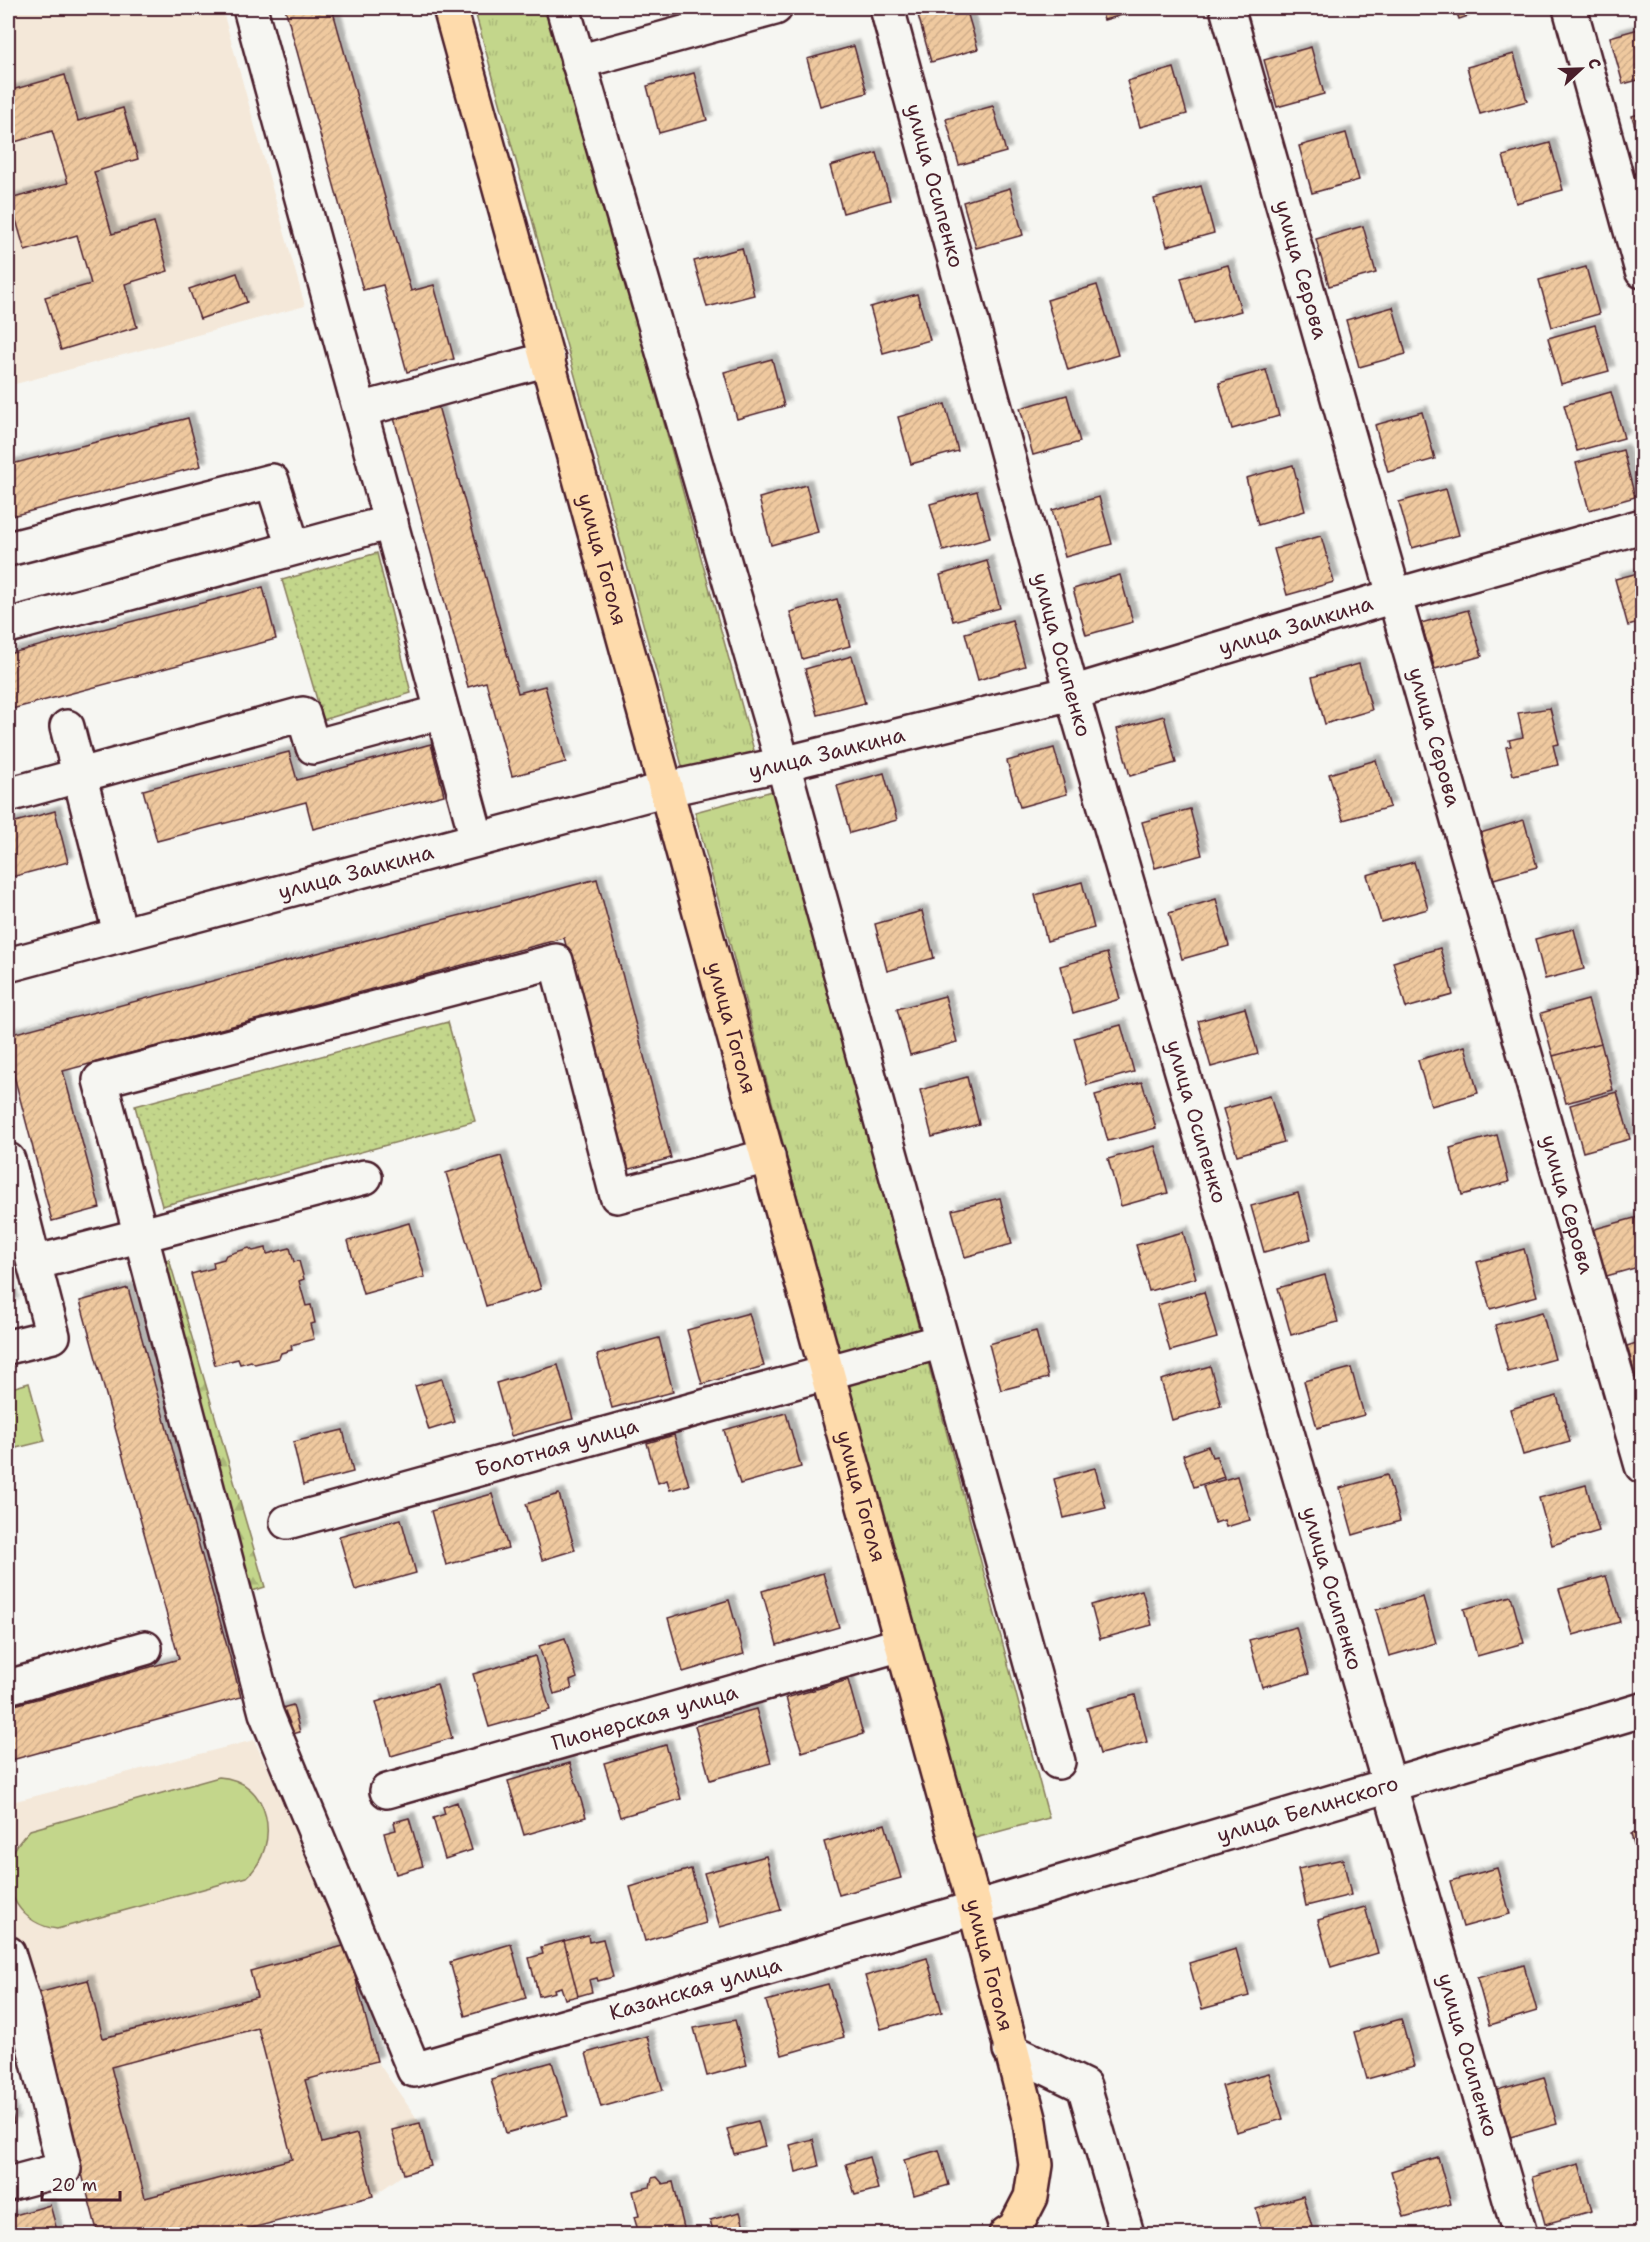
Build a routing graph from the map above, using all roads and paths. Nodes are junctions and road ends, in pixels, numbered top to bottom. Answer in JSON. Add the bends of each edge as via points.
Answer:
{"nodes":[{"id":1,"x":250,"y":8,"type":"edge"},
{"id":2,"x":450,"y":8,"type":"edge"},
{"id":3,"x":564,"y":8,"type":"edge"},
{"id":4,"x":775,"y":8,"type":"edge"},
{"id":5,"x":887,"y":8,"type":"edge"},
{"id":6,"x":1227,"y":8,"type":"edge"},
{"id":7,"x":1570,"y":8,"type":"edge"},
{"id":8,"x":578,"y":62,"type":"junction"},
{"id":9,"x":1642,"y":271,"type":"edge"},
{"id":10,"x":548,"y":359,"type":"junction"},
{"id":11,"x":360,"y":410,"type":"junction"},
{"id":12,"x":391,"y":522,"type":"junction"},
{"id":13,"x":1642,"y":526,"type":"edge"},
{"id":14,"x":293,"y":547,"type":"junction"},
{"id":15,"x":8,"y":549,"type":"edge"},
{"id":16,"x":1394,"y":596,"type":"junction"},
{"id":17,"x":8,"y":626,"type":"edge"},
{"id":18,"x":1072,"y":693,"type":"junction"},
{"id":19,"x":442,"y":712,"type":"junction"},
{"id":20,"x":67,"y":727,"type":"dead end"},
{"id":21,"x":783,"y":764,"type":"junction"},
{"id":22,"x":80,"y":776,"type":"junction"},
{"id":23,"x":667,"y":789,"type":"junction"},
{"id":24,"x":8,"y":795,"type":"edge"},
{"id":25,"x":477,"y":840,"type":"junction"},
{"id":26,"x":120,"y":933,"type":"junction"},
{"id":27,"x":8,"y":965,"type":"edge"},
{"id":28,"x":768,"y":1156,"type":"junction"},
{"id":29,"x":8,"y":1160,"type":"edge"},
{"id":30,"x":365,"y":1177,"type":"dead end"},
{"id":31,"x":141,"y":1235,"type":"junction"},
{"id":32,"x":34,"y":1263,"type":"junction"},
{"id":33,"x":942,"y":1341,"type":"junction"},
{"id":34,"x":8,"y":1347,"type":"edge"},
{"id":35,"x":828,"y":1372,"type":"junction"},
{"id":36,"x":1642,"y":1466,"type":"edge"},
{"id":37,"x":287,"y":1522,"type":"dead end"},
{"id":38,"x":902,"y":1644,"type":"junction"},
{"id":39,"x":145,"y":1648,"type":"dead end"},
{"id":40,"x":8,"y":1687,"type":"edge"},
{"id":41,"x":1642,"y":1710,"type":"edge"},
{"id":42,"x":1058,"y":1762,"type":"dead end"},
{"id":43,"x":1388,"y":1785,"type":"junction"},
{"id":44,"x":387,"y":1791,"type":"dead end"},
{"id":45,"x":975,"y":1908,"type":"junction"},
{"id":46,"x":8,"y":1953,"type":"edge"},
{"id":47,"x":1010,"y":2049,"type":"junction"},
{"id":48,"x":8,"y":2184,"type":"edge"},
{"id":49,"x":1006,"y":2235,"type":"edge"},
{"id":50,"x":1127,"y":2235,"type":"edge"},
{"id":51,"x":1520,"y":2235,"type":"edge"}],
"edges":[{"from":1,"to":11,"type":"street"},
{"from":2,"to":10,"type":"main road","name":"улица Гоголя"},
{"from":3,"to":8,"type":"street"},
{"from":4,"to":8,"type":"street"},
{"from":5,"to":18,"type":"street","name":"улица Осипенко"},
{"from":6,"to":16,"type":"street","name":"улица Серова"},
{"from":7,"to":9,"type":"street"},
{"from":8,"to":21,"type":"street"},
{"from":10,"to":11,"type":"street"},
{"from":10,"to":23,"type":"main road","name":"улица Гоголя"},
{"from":11,"to":12,"type":"street"},
{"from":12,"to":14,"type":"street"},
{"from":12,"to":19,"type":"street"},
{"from":13,"to":16,"type":"street","name":"улица Заикина"},
{"from":14,"to":15,"type":"street","via":[[272,481]]},
{"from":14,"to":17,"type":"street"},
{"from":16,"to":18,"type":"street","name":"улица Заикина"},
{"from":16,"to":36,"type":"street","name":"улица Серова"},
{"from":18,"to":21,"type":"street","name":"улица Заикина"},
{"from":18,"to":43,"type":"street","name":"улица Осипенко"},
{"from":19,"to":22,"type":"street","via":[[313,747],[303,714]]},
{"from":19,"to":25,"type":"street"},
{"from":20,"to":22,"type":"street"},
{"from":21,"to":23,"type":"street","name":"улица Заикина"},
{"from":21,"to":33,"type":"street"},
{"from":22,"to":24,"type":"street"},
{"from":22,"to":26,"type":"street"},
{"from":23,"to":25,"type":"street","name":"улица Заикина"},
{"from":23,"to":28,"type":"main road","name":"улица Гоголя"},
{"from":25,"to":26,"type":"street","name":"улица Заикина"},
{"from":26,"to":27,"type":"street","name":"улица Заикина"},
{"from":28,"to":31,"type":"street","via":[[617,1196],[556,961],[100,1080]]},
{"from":28,"to":35,"type":"main road","name":"улица Гоголя"},
{"from":29,"to":32,"type":"street"},
{"from":30,"to":31,"type":"street"},
{"from":31,"to":32,"type":"street"},
{"from":31,"to":45,"type":"street","name":"Казанская улица","via":[[266,1713],[414,2070]]},
{"from":32,"to":34,"type":"street","via":[[53,1336]]},
{"from":33,"to":35,"type":"street","name":"Болотная улица"},
{"from":33,"to":42,"type":"street"},
{"from":35,"to":37,"type":"street","name":"Болотная улица"},
{"from":35,"to":38,"type":"main road","name":"улица Гоголя"},
{"from":38,"to":44,"type":"street","name":"Пионерская улица"},
{"from":38,"to":45,"type":"main road","name":"улица Гоголя"},
{"from":39,"to":40,"type":"street"},
{"from":41,"to":43,"type":"street","name":"улица Белинского"},
{"from":43,"to":45,"type":"street","name":"улица Белинского"},
{"from":43,"to":51,"type":"street","name":"улица Осипенко"},
{"from":45,"to":47,"type":"main road","name":"улица Гоголя"},
{"from":46,"to":48,"type":"street","via":[[64,2169]]},
{"from":47,"to":49,"type":"main road","name":"улица Гоголя","via":[[1030,2122],[1036,2165],[1031,2198],[1015,2228]]},
{"from":47,"to":50,"type":"street","name":"улица Гоголя","via":[[1084,2086]]}]}
